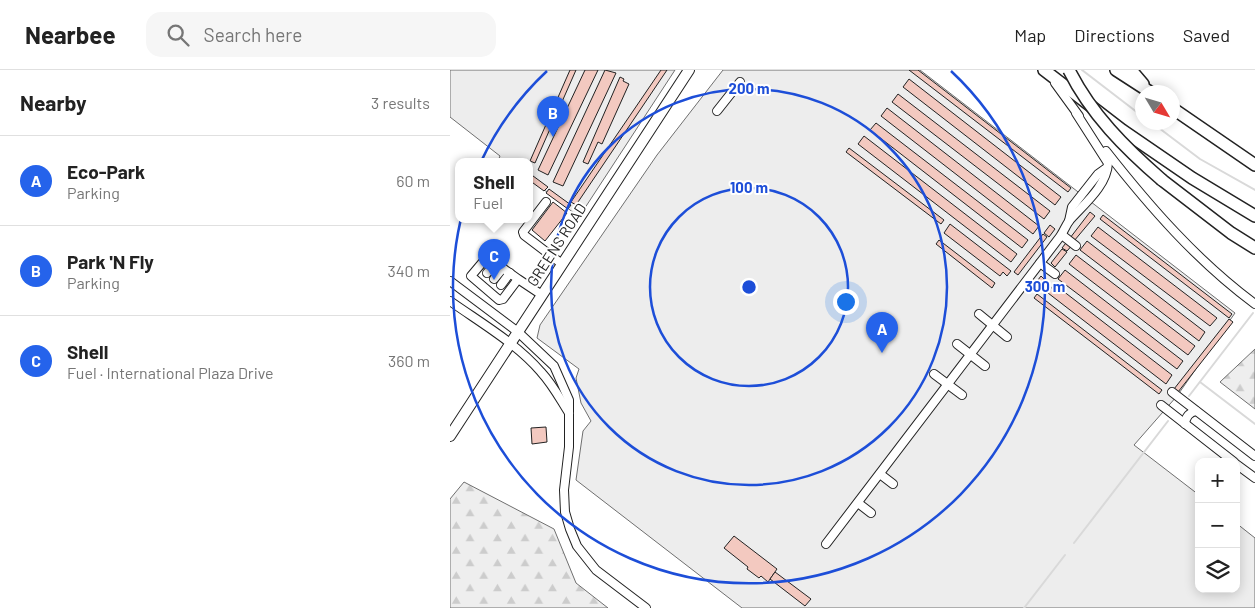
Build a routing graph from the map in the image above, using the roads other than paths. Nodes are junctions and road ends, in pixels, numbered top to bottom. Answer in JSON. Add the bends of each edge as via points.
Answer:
{"nodes":[{"id":1,"x":689,"y":70,"type":"edge"},
{"id":2,"x":1069,"y":70,"type":"edge"},
{"id":3,"x":1116,"y":70,"type":"edge"},
{"id":4,"x":1131,"y":70,"type":"edge"},
{"id":5,"x":1047,"y":72,"type":"edge"},
{"id":6,"x":740,"y":82,"type":"dead end"},
{"id":7,"x":1140,"y":85,"type":"edge"},
{"id":8,"x":1145,"y":85,"type":"edge"},
{"id":9,"x":717,"y":111,"type":"dead end"},
{"id":10,"x":1076,"y":113,"type":"junction"},
{"id":11,"x":1180,"y":113,"type":"edge"},
{"id":12,"x":1255,"y":165,"type":"edge"},
{"id":13,"x":546,"y":202,"type":"dead end"},
{"id":14,"x":1255,"y":216,"type":"edge"},
{"id":15,"x":533,"y":219,"type":"edge"},
{"id":16,"x":530,"y":223,"type":"edge"},
{"id":17,"x":1060,"y":237,"type":"junction"},
{"id":18,"x":1074,"y":248,"type":"dead end"},
{"id":19,"x":1255,"y":248,"type":"edge"},
{"id":20,"x":496,"y":263,"type":"junction"},
{"id":21,"x":562,"y":264,"type":"junction"},
{"id":22,"x":1039,"y":264,"type":"junction"},
{"id":23,"x":503,"y":268,"type":"junction"},
{"id":24,"x":487,"y":273,"type":"dead end"},
{"id":25,"x":510,"y":273,"type":"junction"},
{"id":26,"x":1054,"y":275,"type":"dead end"},
{"id":27,"x":494,"y":279,"type":"dead end"},
{"id":28,"x":518,"y":279,"type":"junction"},
{"id":29,"x":450,"y":280,"type":"edge"},
{"id":30,"x":484,"y":285,"type":"junction"},
{"id":31,"x":501,"y":285,"type":"dead end"},
{"id":32,"x":542,"y":295,"type":"junction"},
{"id":33,"x":474,"y":299,"type":"junction"},
{"id":34,"x":450,"y":301,"type":"edge"},
{"id":35,"x":1255,"y":304,"type":"edge"},
{"id":36,"x":979,"y":314,"type":"dead end"},
{"id":37,"x":993,"y":326,"type":"junction"},
{"id":38,"x":518,"y":332,"type":"junction"},
{"id":39,"x":1007,"y":336,"type":"dead end"},
{"id":40,"x":510,"y":344,"type":"junction"},
{"id":41,"x":957,"y":344,"type":"dead end"},
{"id":42,"x":970,"y":355,"type":"junction"},
{"id":43,"x":985,"y":366,"type":"dead end"},
{"id":44,"x":934,"y":374,"type":"dead end"},
{"id":45,"x":948,"y":385,"type":"junction"},
{"id":46,"x":1172,"y":392,"type":"dead end"},
{"id":47,"x":962,"y":396,"type":"dead end"},
{"id":48,"x":1161,"y":405,"type":"dead end"},
{"id":49,"x":1196,"y":411,"type":"junction"},
{"id":50,"x":569,"y":413,"type":"junction"},
{"id":51,"x":1185,"y":424,"type":"junction"},
{"id":52,"x":450,"y":436,"type":"edge"},
{"id":53,"x":1255,"y":456,"type":"edge"},
{"id":54,"x":1229,"y":458,"type":"edge"},
{"id":55,"x":1240,"y":467,"type":"edge"},
{"id":56,"x":880,"y":474,"type":"junction"},
{"id":57,"x":1255,"y":478,"type":"edge"},
{"id":58,"x":893,"y":484,"type":"dead end"},
{"id":59,"x":858,"y":503,"type":"junction"},
{"id":60,"x":871,"y":513,"type":"dead end"},
{"id":61,"x":826,"y":544,"type":"dead end"},
{"id":62,"x":646,"y":608,"type":"edge"}],
"edges":[{"from":1,"to":21,"type":"main road","name":"GREENS ROAD"},
{"from":2,"to":19,"type":"highway","bridge":true,"via":[[1099,118],[1129,151],[1162,180]]},
{"from":3,"to":7,"type":"highway"},
{"from":4,"to":8,"type":"highway"},
{"from":5,"to":10,"type":"street"},
{"from":5,"to":14,"type":"highway","via":[[1122,130]]},
{"from":6,"to":9,"type":"street"},
{"from":10,"to":17,"type":"street","via":[[1107,168]]},
{"from":10,"to":35,"type":"street","via":[[1178,237]]},
{"from":11,"to":12,"type":"highway"},
{"from":13,"to":15,"type":"street"},
{"from":16,"to":21,"type":"street","via":[[524,235]]},
{"from":17,"to":18,"type":"street"},
{"from":17,"to":22,"type":"street"},
{"from":20,"to":23,"type":"street"},
{"from":20,"to":24,"type":"street"},
{"from":20,"to":30,"type":"street","via":[[485,258],[471,276]]},
{"from":21,"to":32,"type":"main road","name":"GREENS ROAD"},
{"from":22,"to":26,"type":"street"},
{"from":22,"to":37,"type":"street"},
{"from":23,"to":25,"type":"street"},
{"from":23,"to":27,"type":"street"},
{"from":25,"to":28,"type":"street"},
{"from":25,"to":31,"type":"street"},
{"from":28,"to":30,"type":"street","via":[[499,300]]},
{"from":28,"to":32,"type":"street"},
{"from":29,"to":33,"type":"street"},
{"from":30,"to":33,"type":"street"},
{"from":32,"to":38,"type":"main road","name":"GREENS ROAD"},
{"from":33,"to":38,"type":"street"},
{"from":34,"to":40,"type":"street"},
{"from":36,"to":37,"type":"street"},
{"from":37,"to":39,"type":"street"},
{"from":37,"to":42,"type":"street"},
{"from":38,"to":40,"type":"main road","name":"GREENS ROAD"},
{"from":38,"to":50,"type":"street","via":[[554,366],[569,400]]},
{"from":40,"to":50,"type":"street","via":[[543,374]]},
{"from":40,"to":52,"type":"main road","name":"GREENS ROAD"},
{"from":41,"to":42,"type":"street"},
{"from":42,"to":43,"type":"street"},
{"from":42,"to":45,"type":"street"},
{"from":44,"to":45,"type":"street"},
{"from":45,"to":47,"type":"street"},
{"from":45,"to":56,"type":"street"},
{"from":46,"to":49,"type":"street"},
{"from":48,"to":51,"type":"street"},
{"from":49,"to":51,"type":"street","via":[[1191,412]]},
{"from":49,"to":53,"type":"street"},
{"from":50,"to":62,"type":"street","via":[[564,490],[570,529],[577,546],[596,570]]},
{"from":51,"to":54,"type":"street"},
{"from":55,"to":57,"type":"street"},
{"from":56,"to":58,"type":"street"},
{"from":56,"to":59,"type":"street"},
{"from":59,"to":60,"type":"street"},
{"from":59,"to":61,"type":"street"}]}
